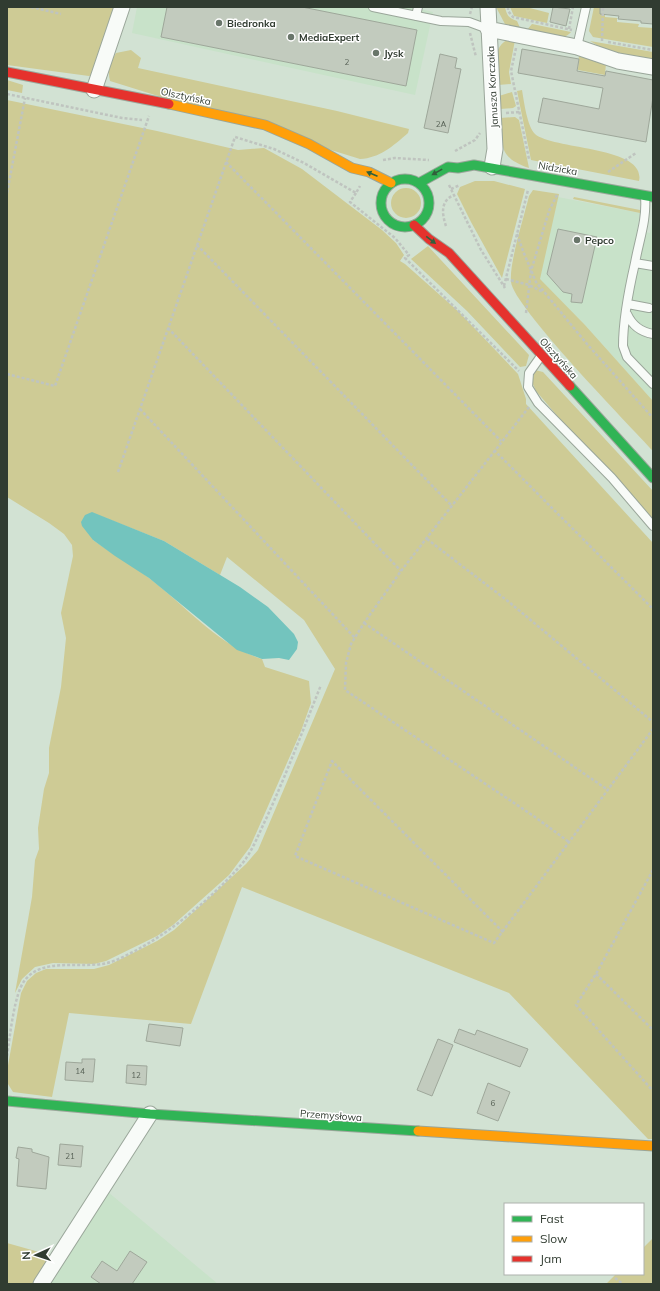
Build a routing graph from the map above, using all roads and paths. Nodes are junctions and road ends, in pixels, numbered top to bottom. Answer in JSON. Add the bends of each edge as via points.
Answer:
{"nodes":[{"id":1,"x":31,"y":7,"type":"edge"},
{"id":2,"x":122,"y":7,"type":"edge"},
{"id":3,"x":373,"y":7,"type":"edge"},
{"id":4,"x":418,"y":7,"type":"edge"},
{"id":5,"x":472,"y":7,"type":"edge"},
{"id":6,"x":488,"y":7,"type":"edge"},
{"id":7,"x":508,"y":7,"type":"edge"},
{"id":8,"x":573,"y":7,"type":"edge"},
{"id":9,"x":586,"y":7,"type":"edge"},
{"id":10,"x":602,"y":7,"type":"edge"},
{"id":11,"x":62,"y":14,"type":"dead end"},
{"id":12,"x":416,"y":16,"type":"junction"},
{"id":13,"x":470,"y":22,"type":"junction"},
{"id":14,"x":488,"y":29,"type":"junction"},
{"id":15,"x":518,"y":36,"type":"junction"},
{"id":16,"x":597,"y":41,"type":"dead end"},
{"id":17,"x":602,"y":41,"type":"junction"},
{"id":18,"x":577,"y":47,"type":"junction"},
{"id":19,"x":653,"y":50,"type":"edge"},
{"id":20,"x":476,"y":65,"type":"dead end"},
{"id":21,"x":653,"y":67,"type":"edge"},
{"id":22,"x":7,"y":72,"type":"edge"},
{"id":23,"x":94,"y":90,"type":"junction"},
{"id":24,"x":7,"y":94,"type":"edge"},
{"id":25,"x":25,"y":98,"type":"junction"},
{"id":26,"x":142,"y":120,"type":"dead end"},
{"id":27,"x":143,"y":132,"type":"dead end"},
{"id":28,"x":481,"y":132,"type":"dead end"},
{"id":29,"x":454,"y":151,"type":"dead end"},
{"id":30,"x":636,"y":153,"type":"dead end"},
{"id":31,"x":378,"y":161,"type":"dead end"},
{"id":32,"x":226,"y":162,"type":"junction"},
{"id":33,"x":434,"y":162,"type":"dead end"},
{"id":34,"x":492,"y":166,"type":"junction"},
{"id":35,"x":352,"y":168,"type":"junction"},
{"id":36,"x":458,"y":168,"type":"junction"},
{"id":37,"x":531,"y":175,"type":"junction"},
{"id":38,"x":452,"y":176,"type":"dead end"},
{"id":39,"x":603,"y":176,"type":"dead end"},
{"id":40,"x":359,"y":182,"type":"joint"},
{"id":41,"x":391,"y":183,"type":"junction"},
{"id":42,"x":419,"y":183,"type":"junction"},
{"id":43,"x":438,"y":189,"type":"dead end"},
{"id":44,"x":451,"y":189,"type":"dead end"},
{"id":45,"x":372,"y":190,"type":"dead end"},
{"id":46,"x":7,"y":193,"type":"edge"},
{"id":47,"x":356,"y":193,"type":"junction"},
{"id":48,"x":559,"y":193,"type":"dead end"},
{"id":49,"x":454,"y":195,"type":"junction"},
{"id":50,"x":649,"y":196,"type":"edge"},
{"id":51,"x":381,"y":197,"type":"junction"},
{"id":52,"x":428,"y":198,"type":"junction"},
{"id":53,"x":424,"y":217,"type":"junction"},
{"id":54,"x":432,"y":224,"type":"dead end"},
{"id":55,"x":414,"y":225,"type":"junction"},
{"id":56,"x":446,"y":226,"type":"dead end"},
{"id":57,"x":517,"y":234,"type":"junction"},
{"id":58,"x":442,"y":239,"type":"dead end"},
{"id":59,"x":197,"y":245,"type":"junction"},
{"id":60,"x":449,"y":252,"type":"junction"},
{"id":61,"x":635,"y":263,"type":"junction"},
{"id":62,"x":653,"y":266,"type":"edge"},
{"id":63,"x":531,"y":271,"type":"junction"},
{"id":64,"x":506,"y":279,"type":"junction"},
{"id":65,"x":529,"y":285,"type":"junction"},
{"id":66,"x":545,"y":294,"type":"junction"},
{"id":67,"x":628,"y":304,"type":"junction"},
{"id":68,"x":649,"y":308,"type":"dead end"},
{"id":69,"x":526,"y":313,"type":"dead end"},
{"id":70,"x":627,"y":313,"type":"junction"},
{"id":71,"x":168,"y":328,"type":"junction"},
{"id":72,"x":653,"y":334,"type":"edge"},
{"id":73,"x":541,"y":355,"type":"junction"},
{"id":74,"x":529,"y":373,"type":"junction"},
{"id":75,"x":7,"y":374,"type":"edge"},
{"id":76,"x":653,"y":384,"type":"edge"},
{"id":77,"x":536,"y":399,"type":"junction"},
{"id":78,"x":140,"y":409,"type":"junction"},
{"id":79,"x":653,"y":418,"type":"edge"},
{"id":80,"x":501,"y":441,"type":"junction"},
{"id":81,"x":494,"y":450,"type":"junction"},
{"id":82,"x":118,"y":472,"type":"dead end"},
{"id":83,"x":653,"y":478,"type":"edge"},
{"id":84,"x":452,"y":506,"type":"junction"},
{"id":85,"x":653,"y":526,"type":"edge"},
{"id":86,"x":427,"y":539,"type":"junction"},
{"id":87,"x":401,"y":571,"type":"junction"},
{"id":88,"x":653,"y":609,"type":"edge"},
{"id":89,"x":364,"y":623,"type":"junction"},
{"id":90,"x":355,"y":638,"type":"junction"},
{"id":91,"x":321,"y":685,"type":"dead end"},
{"id":92,"x":653,"y":722,"type":"edge"},
{"id":93,"x":653,"y":729,"type":"edge"},
{"id":94,"x":608,"y":790,"type":"junction"},
{"id":95,"x":569,"y":842,"type":"junction"},
{"id":96,"x":653,"y":870,"type":"edge"},
{"id":97,"x":648,"y":877,"type":"junction"},
{"id":98,"x":653,"y":881,"type":"edge"},
{"id":99,"x":503,"y":932,"type":"junction"},
{"id":100,"x":596,"y":974,"type":"junction"},
{"id":101,"x":653,"y":1030,"type":"edge"},
{"id":102,"x":7,"y":1056,"type":"edge"},
{"id":103,"x":653,"y":1091,"type":"edge"},
{"id":104,"x":7,"y":1101,"type":"edge"},
{"id":105,"x":150,"y":1114,"type":"junction"},
{"id":106,"x":653,"y":1146,"type":"edge"},
{"id":107,"x":615,"y":1278,"type":"dead end"},
{"id":108,"x":42,"y":1284,"type":"edge"},
{"id":109,"x":623,"y":1284,"type":"edge"}],
"edges":[{"from":1,"to":11,"type":"path"},
{"from":2,"to":23,"type":"street"},
{"from":3,"to":12,"type":"lane"},
{"from":4,"to":12,"type":"lane"},
{"from":5,"to":13,"type":"path"},
{"from":6,"to":14,"type":"street","name":"Janusza Korczaka"},
{"from":7,"to":8,"type":"path","via":[[513,17],[569,29]]},
{"from":9,"to":18,"type":"lane"},
{"from":10,"to":17,"type":"path"},
{"from":12,"to":13,"type":"lane","via":[[441,21]]},
{"from":13,"to":14,"type":"lane"},
{"from":13,"to":20,"type":"path","via":[[469,31]]},
{"from":14,"to":15,"type":"street"},
{"from":14,"to":34,"type":"street","name":"Janusza Korczaka","via":[[495,149]]},
{"from":15,"to":18,"type":"street"},
{"from":15,"to":37,"type":"path","via":[[511,71],[529,162],[533,163]]},
{"from":16,"to":17,"type":"path"},
{"from":17,"to":19,"type":"path"},
{"from":18,"to":21,"type":"street","via":[[618,62]]},
{"from":22,"to":23,"type":"main road","name":"Olsztyńska"},
{"from":23,"to":35,"type":"main road","name":"Olsztyńska","via":[[265,125],[309,144]]},
{"from":24,"to":25,"type":"path"},
{"from":25,"to":26,"type":"path"},
{"from":25,"to":46,"type":"path"},
{"from":27,"to":75,"type":"path","via":[[55,386]]},
{"from":28,"to":29,"type":"path","via":[[475,140]]},
{"from":30,"to":39,"type":"path"},
{"from":31,"to":33,"type":"path","via":[[427,158]]},
{"from":32,"to":47,"type":"path","via":[[235,137],[274,149]]},
{"from":32,"to":59,"type":"path"},
{"from":32,"to":80,"type":"path"},
{"from":34,"to":36,"type":"main road","name":"Nidzicka","via":[[474,165]]},
{"from":34,"to":37,"type":"main road","name":"Nidzicka"},
{"from":35,"to":40,"type":"main road","name":"Olsztyńska"},
{"from":41,"to":35,"type":"main road","name":"Olsztyńska","one_way":true,"via":[[369,172]]},
{"from":36,"to":38,"type":"main road"},
{"from":36,"to":42,"type":"main road","name":"Nidzicka","one_way":true,"via":[[444,168]]},
{"from":37,"to":50,"type":"main road","name":"Nidzicka"},
{"from":37,"to":57,"type":"path"},
{"from":40,"to":47,"type":"path"},
{"from":41,"to":42,"type":"main road","via":[[405,179]]},
{"from":41,"to":51,"type":"main road"},
{"from":42,"to":52,"type":"main road"},
{"from":43,"to":52,"type":"main road"},
{"from":44,"to":49,"type":"path"},
{"from":45,"to":51,"type":"main road"},
{"from":47,"to":74,"type":"path","via":[[350,202],[394,238],[409,255],[405,258],[522,373]]},
{"from":48,"to":63,"type":"path","via":[[552,202]]},
{"from":49,"to":56,"type":"path","via":[[446,200],[443,206]]},
{"from":49,"to":64,"type":"path","via":[[481,250],[503,286]]},
{"from":50,"to":61,"type":"lane"},
{"from":51,"to":55,"type":"main road","via":[[386,218],[399,226]]},
{"from":52,"to":53,"type":"main road","via":[[428,211]]},
{"from":53,"to":54,"type":"main road"},
{"from":53,"to":55,"type":"main road"},
{"from":55,"to":60,"type":"main road","name":"Olsztyńska","one_way":true},
{"from":57,"to":63,"type":"path"},
{"from":57,"to":64,"type":"path"},
{"from":58,"to":60,"type":"main road","name":"Olsztyńska"},
{"from":59,"to":71,"type":"path"},
{"from":59,"to":84,"type":"path"},
{"from":60,"to":73,"type":"main road","name":"Olsztyńska"},
{"from":61,"to":62,"type":"lane"},
{"from":61,"to":67,"type":"lane"},
{"from":63,"to":65,"type":"path"},
{"from":63,"to":66,"type":"path"},
{"from":64,"to":65,"type":"path"},
{"from":65,"to":66,"type":"path"},
{"from":65,"to":69,"type":"path"},
{"from":66,"to":79,"type":"path"},
{"from":67,"to":68,"type":"lane"},
{"from":67,"to":70,"type":"lane"},
{"from":70,"to":72,"type":"lane","via":[[631,323],[646,333]]},
{"from":70,"to":76,"type":"lane","via":[[624,351]]},
{"from":71,"to":78,"type":"path"},
{"from":71,"to":87,"type":"path"},
{"from":73,"to":74,"type":"lane"},
{"from":73,"to":83,"type":"main road","name":"Olsztyńska"},
{"from":74,"to":77,"type":"lane","via":[[528,387]]},
{"from":77,"to":80,"type":"path"},
{"from":77,"to":85,"type":"lane","via":[[612,478]]},
{"from":78,"to":82,"type":"path"},
{"from":78,"to":90,"type":"path"},
{"from":80,"to":81,"type":"path"},
{"from":81,"to":84,"type":"path"},
{"from":81,"to":88,"type":"path"},
{"from":84,"to":86,"type":"path"},
{"from":86,"to":87,"type":"path"},
{"from":86,"to":92,"type":"path","via":[[509,602]]},
{"from":87,"to":89,"type":"path"},
{"from":89,"to":90,"type":"path"},
{"from":89,"to":94,"type":"path"},
{"from":90,"to":95,"type":"path","via":[[346,663],[345,690]]},
{"from":91,"to":102,"type":"path","via":[[275,799],[241,866],[173,928],[126,955],[102,964],[52,965],[32,973],[24,980],[17,996]]},
{"from":93,"to":94,"type":"path"},
{"from":94,"to":95,"type":"path"},
{"from":95,"to":99,"type":"path"},
{"from":96,"to":97,"type":"path"},
{"from":97,"to":98,"type":"path"},
{"from":97,"to":100,"type":"path"},
{"from":99,"to":99,"type":"path","via":[[494,943],[295,856],[332,761]]},
{"from":100,"to":101,"type":"path"},
{"from":100,"to":103,"type":"path","via":[[576,1005]]},
{"from":104,"to":105,"type":"main road","name":"Przemysłowa"},
{"from":105,"to":106,"type":"main road","name":"Przemysłowa"},
{"from":105,"to":108,"type":"street"},
{"from":107,"to":109,"type":"path"}]}
